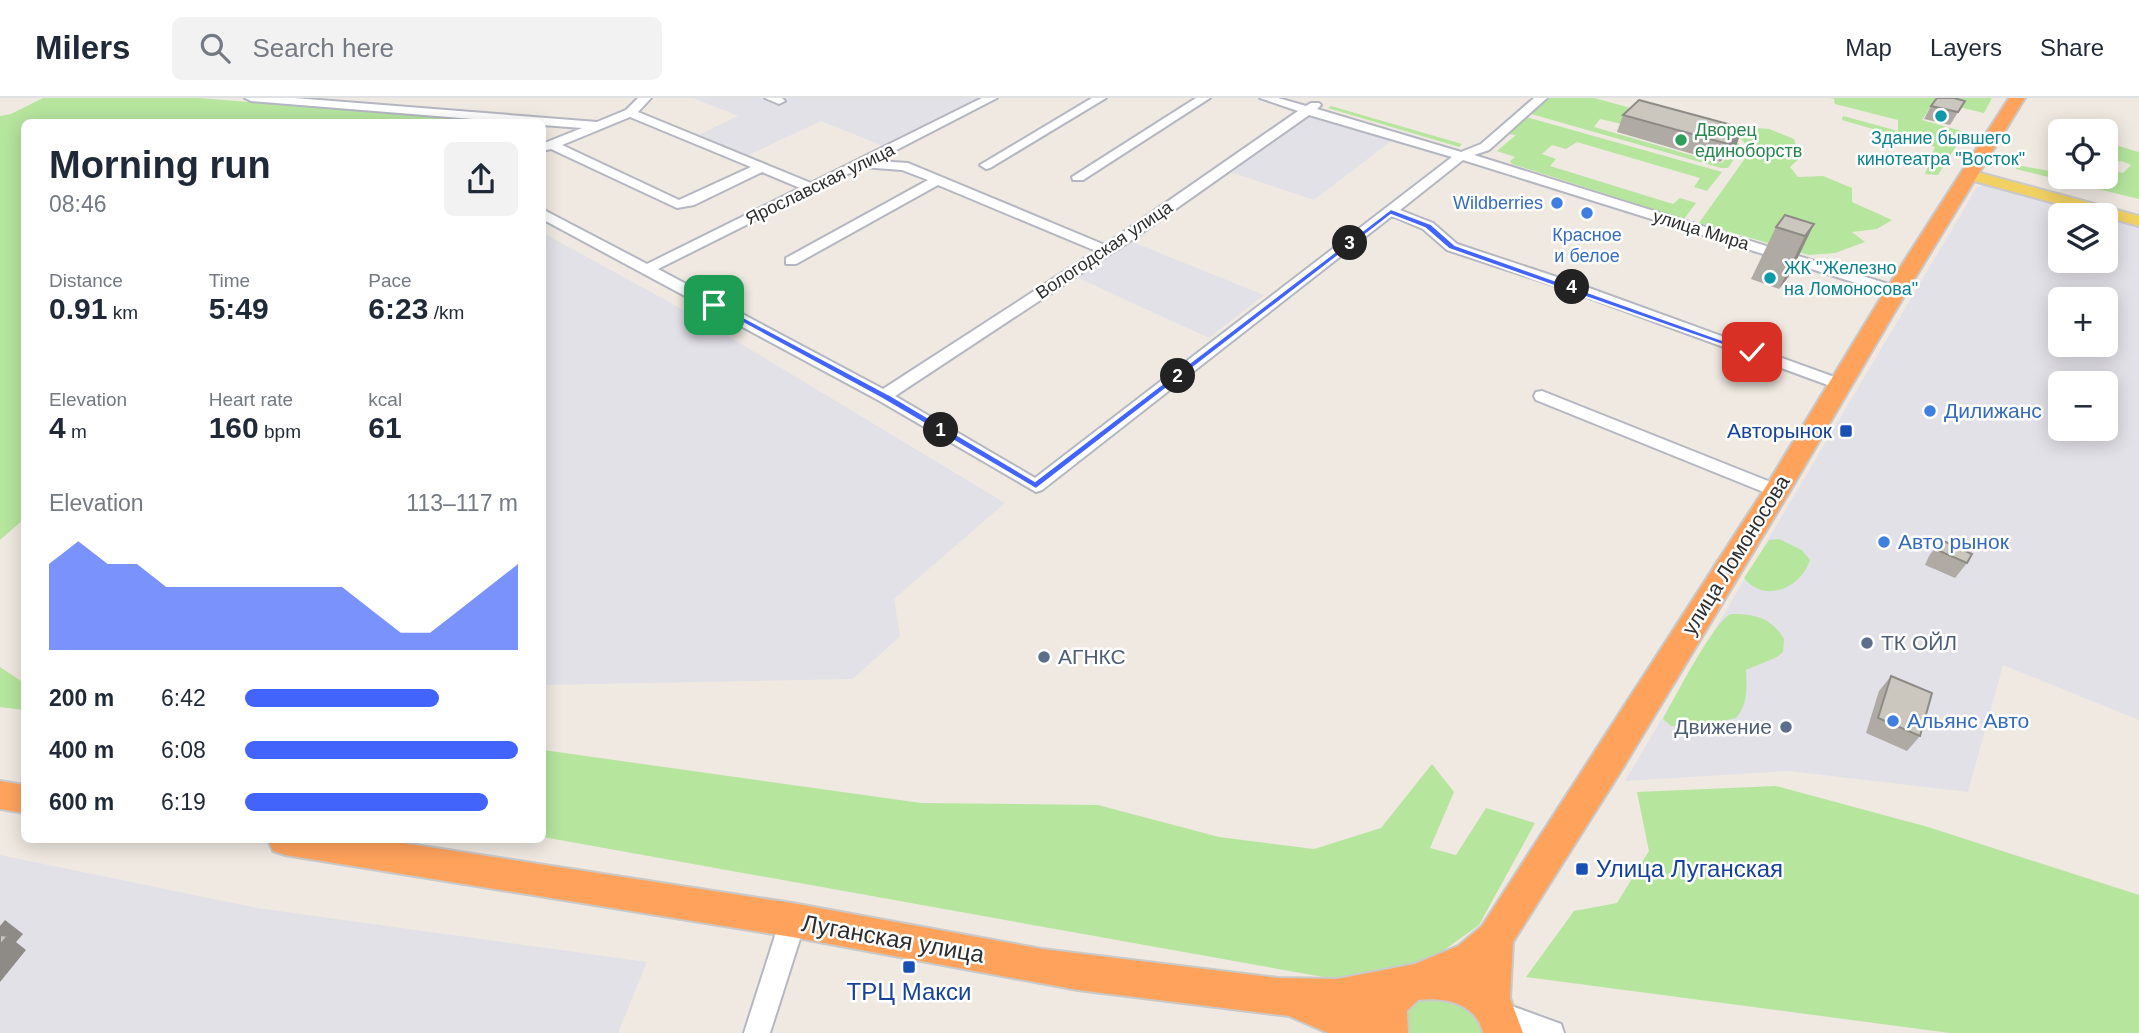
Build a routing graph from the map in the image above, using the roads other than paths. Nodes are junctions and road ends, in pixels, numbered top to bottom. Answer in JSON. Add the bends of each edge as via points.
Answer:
{"nodes":[{"id":1,"x":251,"y":98,"type":"edge"},
{"id":2,"x":645,"y":98,"type":"edge"},
{"id":3,"x":991,"y":98,"type":"edge"},
{"id":4,"x":1100,"y":98,"type":"edge"},
{"id":5,"x":1204,"y":98,"type":"edge"},
{"id":6,"x":1266,"y":98,"type":"edge"},
{"id":7,"x":1541,"y":98,"type":"edge"},
{"id":8,"x":2017,"y":98,"type":"edge"},
{"id":9,"x":1314,"y":103,"type":"edge"},
{"id":10,"x":630,"y":113,"type":"junction"},
{"id":11,"x":510,"y":119,"type":"edge"},
{"id":12,"x":546,"y":122,"type":"edge"},
{"id":13,"x":597,"y":126,"type":"junction"},
{"id":14,"x":547,"y":147,"type":"edge"},
{"id":15,"x":1480,"y":150,"type":"junction"},
{"id":16,"x":1461,"y":156,"type":"junction"},
{"id":17,"x":861,"y":164,"type":"junction"},
{"id":18,"x":986,"y":165,"type":"dead end"},
{"id":19,"x":762,"y":167,"type":"junction"},
{"id":20,"x":1506,"y":169,"type":"junction"},
{"id":21,"x":1969,"y":175,"type":"junction"},
{"id":22,"x":1079,"y":177,"type":"dead end"},
{"id":23,"x":938,"y":180,"type":"junction"},
{"id":24,"x":812,"y":188,"type":"junction"},
{"id":25,"x":1391,"y":211,"type":"junction"},
{"id":26,"x":546,"y":215,"type":"edge"},
{"id":27,"x":2139,"y":221,"type":"edge"},
{"id":28,"x":1106,"y":250,"type":"junction"},
{"id":29,"x":791,"y":261,"type":"dead end"},
{"id":30,"x":648,"y":269,"type":"junction"},
{"id":31,"x":1896,"y":291,"type":"junction"},
{"id":32,"x":1842,"y":384,"type":"junction"},
{"id":33,"x":884,"y":396,"type":"junction"},
{"id":34,"x":1542,"y":396,"type":"dead end"},
{"id":35,"x":1777,"y":491,"type":"junction"},
{"id":36,"x":0,"y":795,"type":"edge"},
{"id":37,"x":21,"y":798,"type":"edge"},
{"id":38,"x":304,"y":843,"type":"edge"},
{"id":39,"x":793,"y":920,"type":"junction"},
{"id":40,"x":1495,"y":937,"type":"junction"},
{"id":41,"x":1416,"y":980,"type":"junction"},
{"id":42,"x":1284,"y":998,"type":"junction"},
{"id":43,"x":1498,"y":1018,"type":"edge"},
{"id":44,"x":757,"y":1033,"type":"edge"},
{"id":45,"x":1367,"y":1033,"type":"edge"},
{"id":46,"x":1388,"y":1033,"type":"edge"},
{"id":47,"x":1551,"y":1033,"type":"edge"}],
"edges":[{"from":1,"to":11,"type":"street"},
{"from":2,"to":10,"type":"street"},
{"from":3,"to":17,"type":"street","name":"Ярославская улица"},
{"from":4,"to":18,"type":"street"},
{"from":5,"to":22,"type":"street"},
{"from":6,"to":9,"type":"street","name":"улица Мира"},
{"from":7,"to":15,"type":"street"},
{"from":8,"to":21,"type":"highway","name":"улица Ломоносова"},
{"from":9,"to":15,"type":"street","name":"улица Мира"},
{"from":9,"to":16,"type":"street","name":"улица Мира"},
{"from":9,"to":28,"type":"street","name":"Вологодская улица"},
{"from":10,"to":13,"type":"street"},
{"from":10,"to":19,"type":"street"},
{"from":12,"to":13,"type":"street"},
{"from":13,"to":14,"type":"street"},
{"from":14,"to":19,"type":"street","via":[[677,204]]},
{"from":15,"to":16,"type":"street"},
{"from":15,"to":20,"type":"street","name":"улица Мира"},
{"from":16,"to":20,"type":"street","name":"улица Мира"},
{"from":16,"to":25,"type":"street"},
{"from":17,"to":23,"type":"street","via":[[904,166]]},
{"from":17,"to":24,"type":"street","name":"Ярославская улица"},
{"from":19,"to":24,"type":"street"},
{"from":20,"to":31,"type":"street","name":"улица Мира"},
{"from":21,"to":27,"type":"main road"},
{"from":21,"to":31,"type":"highway","name":"улица Ломоносова"},
{"from":23,"to":28,"type":"street"},
{"from":23,"to":29,"type":"street"},
{"from":24,"to":30,"type":"street","name":"Ярославская улица"},
{"from":25,"to":32,"type":"street","via":[[1428,226],[1452,247]]},
{"from":25,"to":33,"type":"street","via":[[1036,486]]},
{"from":26,"to":30,"type":"street"},
{"from":28,"to":33,"type":"street","name":"Вологодская улица"},
{"from":30,"to":33,"type":"street"},
{"from":31,"to":32,"type":"highway","name":"улица Ломоносова"},
{"from":32,"to":35,"type":"highway","name":"улица Ломоносова"},
{"from":34,"to":35,"type":"street"},
{"from":35,"to":40,"type":"highway","name":"улица Ломоносова"},
{"from":36,"to":37,"type":"highway"},
{"from":38,"to":39,"type":"highway","name":"Луганская улица"},
{"from":39,"to":42,"type":"highway","name":"Луганская улица","via":[[1077,972]]},
{"from":39,"to":44,"type":"street"},
{"from":40,"to":41,"type":"highway","name":"улица Ломоносова","via":[[1471,958]]},
{"from":40,"to":43,"type":"highway","via":[[1492,975]]},
{"from":41,"to":42,"type":"highway","name":"Луганская улица","via":[[1371,994]]},
{"from":41,"to":43,"type":"highway","name":"Луганская улица","via":[[1459,982],[1478,992]]},
{"from":41,"to":46,"type":"highway","via":[[1395,993],[1387,1006]]},
{"from":42,"to":45,"type":"highway"},
{"from":43,"to":47,"type":"street","name":"Луганская улица"}]}
